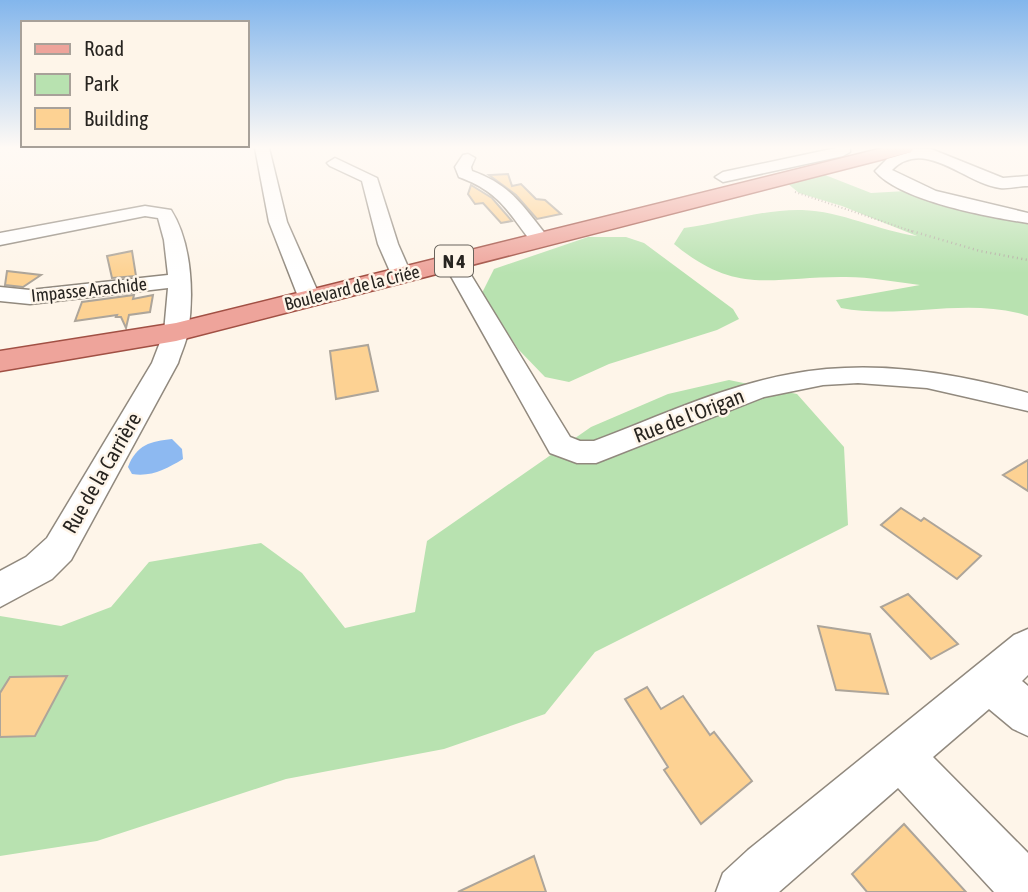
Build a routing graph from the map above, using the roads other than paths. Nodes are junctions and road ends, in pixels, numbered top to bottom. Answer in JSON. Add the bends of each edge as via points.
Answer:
{"nodes":[{"id":1,"x":271,"y":190,"type":"edge"},
{"id":2,"x":372,"y":190,"type":"edge"},
{"id":3,"x":499,"y":190,"type":"edge"},
{"id":4,"x":723,"y":190,"type":"edge"},
{"id":5,"x":922,"y":190,"type":"edge"},
{"id":6,"x":942,"y":190,"type":"edge"},
{"id":7,"x":928,"y":192,"type":"junction"},
{"id":8,"x":1028,"y":219,"type":"edge"},
{"id":9,"x":0,"y":239,"type":"edge"},
{"id":10,"x":540,"y":240,"type":"junction"},
{"id":11,"x":453,"y":262,"type":"junction"},
{"id":12,"x":401,"y":276,"type":"junction"},
{"id":13,"x":178,"y":280,"type":"junction"},
{"id":14,"x":0,"y":294,"type":"edge"},
{"id":15,"x":310,"y":299,"type":"junction"},
{"id":16,"x":176,"y":332,"type":"junction"},
{"id":17,"x":0,"y":361,"type":"edge"},
{"id":18,"x":1028,"y":402,"type":"edge"},
{"id":19,"x":0,"y":590,"type":"edge"},
{"id":20,"x":1028,"y":649,"type":"edge"},
{"id":21,"x":990,"y":682,"type":"junction"},
{"id":22,"x":1028,"y":715,"type":"edge"},
{"id":23,"x":901,"y":757,"type":"junction"},
{"id":24,"x":1028,"y":890,"type":"edge"},
{"id":25,"x":744,"y":891,"type":"edge"}],
"edges":[{"from":1,"to":15,"type":"street","via":[[278,222]]},
{"from":2,"to":12,"type":"street"},
{"from":3,"to":10,"type":"street"},
{"from":4,"to":10,"type":"main road","name":"Boulevard de la Criée","number":"N 4"},
{"from":5,"to":7,"type":"street"},
{"from":6,"to":7,"type":"street"},
{"from":7,"to":8,"type":"street","via":[[977,209]]},
{"from":9,"to":13,"type":"street","name":"Rue de la Carrière","via":[[158,212],[165,214],[173,229]]},
{"from":10,"to":11,"type":"main road","name":"Boulevard de la Criée","number":"N 4"},
{"from":11,"to":12,"type":"main road","name":"Boulevard de la Criée","number":"N 4"},
{"from":11,"to":18,"type":"street","name":"Rue de l'Origan","via":[[561,445],[577,452],[596,452],[756,391],[836,377],[918,377]]},
{"from":12,"to":15,"type":"main road","name":"Boulevard de la Criée","number":"N 4"},
{"from":13,"to":14,"type":"street","name":"Impasse Arachide","via":[[30,297]]},
{"from":13,"to":16,"type":"street","name":"Rue de la Carrière"},
{"from":15,"to":16,"type":"main road","name":"Boulevard de la Criée","number":"N 4"},
{"from":16,"to":17,"type":"main road","name":"Boulevard de la Criée","number":"N 4"},
{"from":16,"to":19,"type":"street","name":"Rue de la Carrière","via":[[165,363],[59,549],[40,568]]},
{"from":20,"to":21,"type":"street"},
{"from":21,"to":22,"type":"street"},
{"from":21,"to":23,"type":"street"},
{"from":23,"to":24,"type":"street"},
{"from":23,"to":25,"type":"street"}]}
